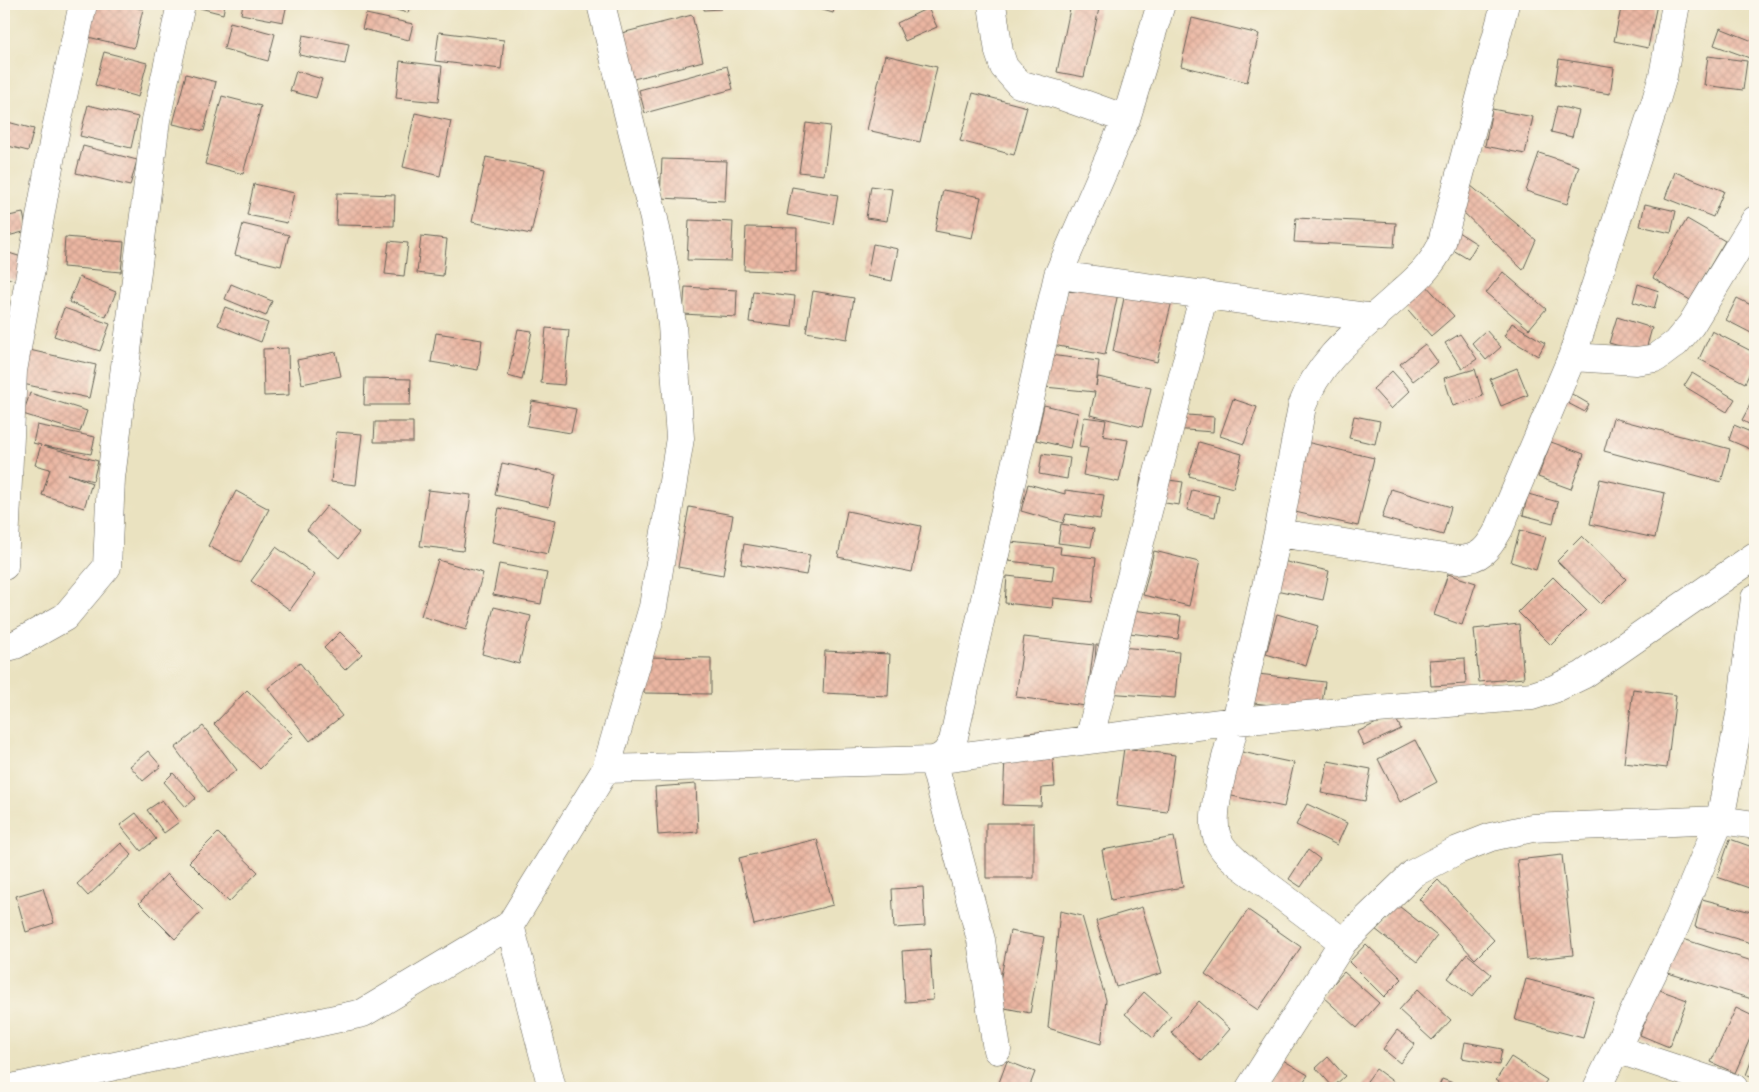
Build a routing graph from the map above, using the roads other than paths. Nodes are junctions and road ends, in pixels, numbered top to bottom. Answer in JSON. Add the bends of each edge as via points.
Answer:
{"nodes":[{"id":1,"x":82,"y":4,"type":"edge"},
{"id":2,"x":181,"y":4,"type":"edge"},
{"id":3,"x":601,"y":4,"type":"edge"},
{"id":4,"x":992,"y":4,"type":"edge"},
{"id":5,"x":1161,"y":4,"type":"edge"},
{"id":6,"x":1504,"y":4,"type":"edge"},
{"id":7,"x":1676,"y":4,"type":"edge"},
{"id":8,"x":1126,"y":119,"type":"junction"},
{"id":9,"x":1755,"y":220,"type":"edge"},
{"id":10,"x":1058,"y":275,"type":"junction"},
{"id":11,"x":1204,"y":294,"type":"junction"},
{"id":12,"x":1375,"y":318,"type":"junction"},
{"id":13,"x":1572,"y":357,"type":"junction"},
{"id":14,"x":1278,"y":533,"type":"junction"},
{"id":15,"x":1755,"y":556,"type":"edge"},
{"id":16,"x":4,"y":566,"type":"edge"},
{"id":17,"x":1754,"y":611,"type":"edge"},
{"id":18,"x":4,"y":648,"type":"edge"},
{"id":19,"x":1236,"y":721,"type":"junction"},
{"id":20,"x":1089,"y":740,"type":"junction"},
{"id":21,"x":934,"y":760,"type":"junction"},
{"id":22,"x":606,"y":769,"type":"junction"},
{"id":23,"x":1720,"y":820,"type":"junction"},
{"id":24,"x":1755,"y":825,"type":"edge"},
{"id":25,"x":510,"y":925,"type":"junction"},
{"id":26,"x":1343,"y":942,"type":"junction"},
{"id":27,"x":1616,"y":1049,"type":"junction"},
{"id":28,"x":997,"y":1050,"type":"dead end"},
{"id":29,"x":12,"y":1088,"type":"edge"},
{"id":30,"x":552,"y":1088,"type":"edge"},
{"id":31,"x":1250,"y":1088,"type":"edge"},
{"id":32,"x":1597,"y":1088,"type":"edge"},
{"id":33,"x":1734,"y":1088,"type":"edge"}],
"edges":[{"from":1,"to":16,"type":"street","via":[[54,138],[13,371]]},
{"from":2,"to":18,"type":"street","via":[[156,120],[111,478],[107,567],[65,617]]},
{"from":3,"to":22,"type":"street","via":[[665,273],[680,438],[653,608]]},
{"from":4,"to":8,"type":"street","via":[[999,52],[1004,67],[1018,84]]},
{"from":5,"to":8,"type":"street"},
{"from":6,"to":12,"type":"street","via":[[1441,246],[1425,272]]},
{"from":7,"to":13,"type":"street","via":[[1659,92]]},
{"from":8,"to":10,"type":"street"},
{"from":9,"to":13,"type":"street","via":[[1691,325],[1676,343],[1656,358],[1636,361]]},
{"from":10,"to":11,"type":"street"},
{"from":10,"to":21,"type":"street","via":[[953,741],[948,752]]},
{"from":11,"to":12,"type":"street"},
{"from":11,"to":20,"type":"street"},
{"from":12,"to":14,"type":"street","via":[[1338,348],[1309,387],[1302,406]]},
{"from":13,"to":14,"type":"street","via":[[1499,529],[1480,555],[1470,560],[1458,560]]},
{"from":14,"to":19,"type":"street"},
{"from":15,"to":19,"type":"street","via":[[1582,675],[1532,696]]},
{"from":17,"to":23,"type":"street","via":[[1741,709]]},
{"from":19,"to":20,"type":"street"},
{"from":19,"to":26,"type":"street","via":[[1217,798],[1214,821],[1217,838],[1225,852],[1239,864]]},
{"from":20,"to":21,"type":"street"},
{"from":21,"to":22,"type":"street"},
{"from":21,"to":28,"type":"street","via":[[981,940]]},
{"from":22,"to":25,"type":"street"},
{"from":23,"to":24,"type":"street"},
{"from":23,"to":26,"type":"street","via":[[1532,828],[1491,837],[1414,873]]},
{"from":23,"to":27,"type":"street","via":[[1675,927]]},
{"from":25,"to":29,"type":"street","via":[[363,1013]]},
{"from":25,"to":30,"type":"street"},
{"from":26,"to":31,"type":"street"},
{"from":27,"to":32,"type":"street"},
{"from":27,"to":33,"type":"street"}]}
